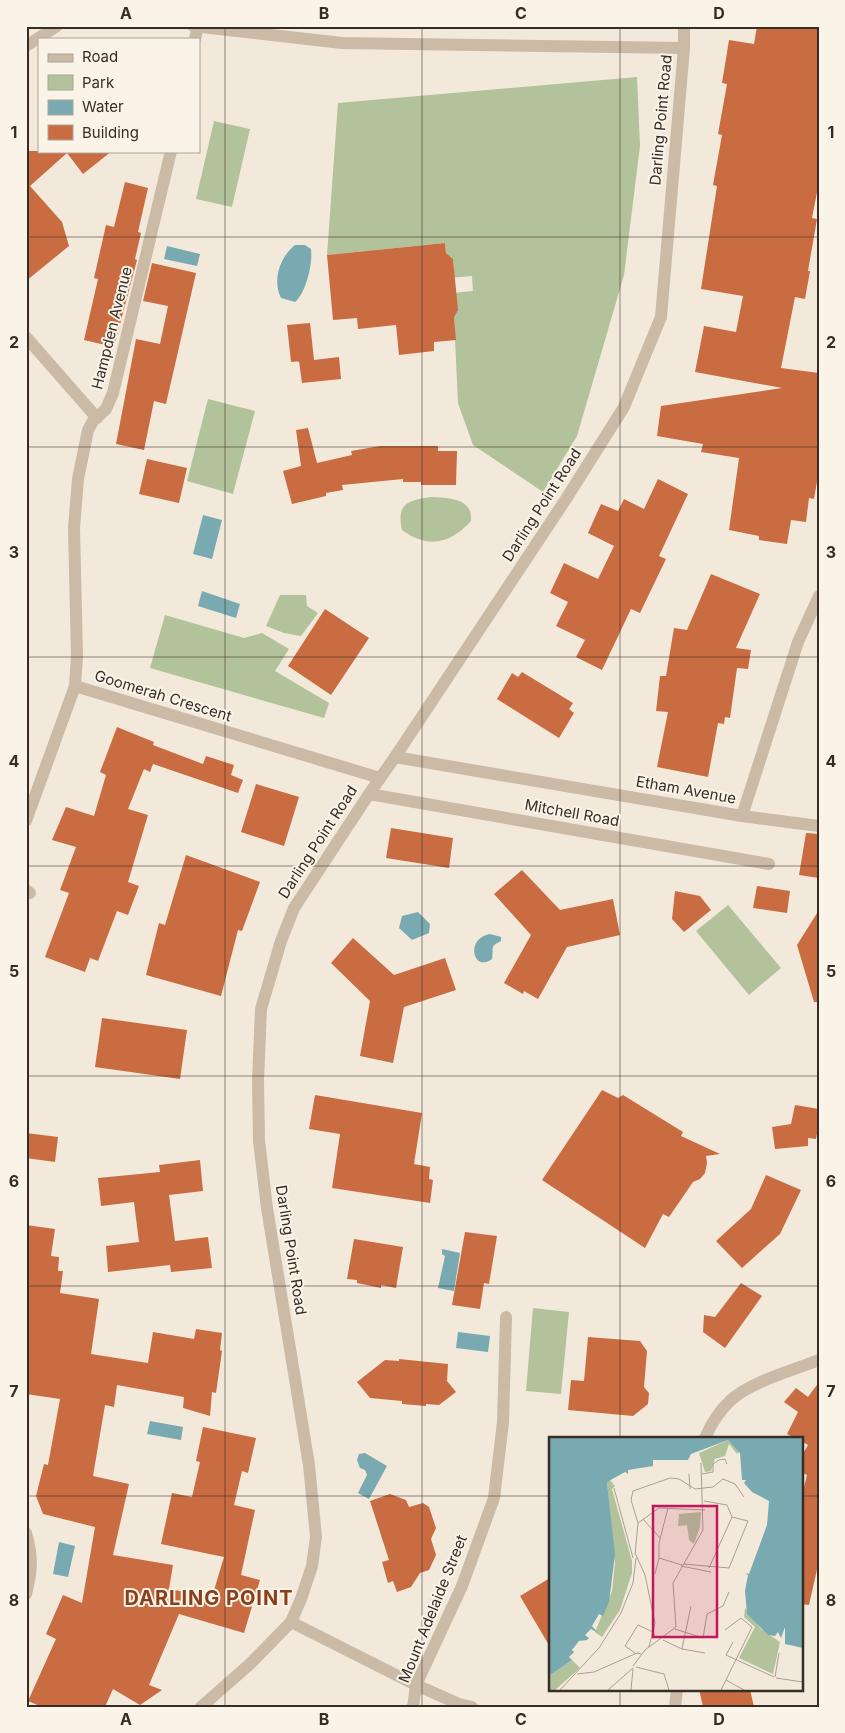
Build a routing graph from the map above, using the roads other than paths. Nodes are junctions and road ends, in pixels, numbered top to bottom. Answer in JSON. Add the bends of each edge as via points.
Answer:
{"nodes":[{"id":1,"x":57,"y":26,"type":"edge"},
{"id":2,"x":192,"y":26,"type":"edge"},
{"id":3,"x":684,"y":26,"type":"edge"},
{"id":4,"x":198,"y":27,"type":"edge"},
{"id":5,"x":38,"y":38,"type":"edge"},
{"id":6,"x":38,"y":38,"type":"edge"},
{"id":7,"x":26,"y":46,"type":"edge"},
{"id":8,"x":684,"y":48,"type":"junction"},
{"id":9,"x":171,"y":152,"type":"edge"},
{"id":10,"x":26,"y":337,"type":"edge"},
{"id":11,"x":97,"y":418,"type":"junction"},
{"id":12,"x":819,"y":596,"type":"edge"},
{"id":13,"x":75,"y":686,"type":"junction"},
{"id":14,"x":395,"y":758,"type":"junction"},
{"id":15,"x":380,"y":778,"type":"junction"},
{"id":16,"x":369,"y":794,"type":"junction"},
{"id":17,"x":742,"y":816,"type":"junction"},
{"id":18,"x":26,"y":821,"type":"edge"},
{"id":19,"x":819,"y":826,"type":"edge"},
{"id":20,"x":769,"y":864,"type":"dead end"},
{"id":21,"x":506,"y":1317,"type":"dead end"},
{"id":22,"x":819,"y":1360,"type":"edge"},
{"id":23,"x":705,"y":1437,"type":"edge"},
{"id":24,"x":26,"y":1533,"type":"edge"},
{"id":25,"x":26,"y":1594,"type":"edge"},
{"id":26,"x":291,"y":1622,"type":"junction"},
{"id":27,"x":416,"y":1685,"type":"junction"},
{"id":28,"x":677,"y":1690,"type":"edge"},
{"id":29,"x":201,"y":1707,"type":"edge"},
{"id":30,"x":413,"y":1707,"type":"edge"},
{"id":31,"x":472,"y":1707,"type":"edge"},
{"id":32,"x":675,"y":1707,"type":"edge"}],
"edges":[{"from":1,"to":5,"type":"street"},
{"from":2,"to":4,"type":"street"},
{"from":3,"to":8,"type":"street","name":"Darling Point Road"},
{"from":4,"to":8,"type":"street","via":[[342,42]]},
{"from":6,"to":7,"type":"street"},
{"from":8,"to":14,"type":"street","name":"Darling Point Road","via":[[661,317],[624,407]]},
{"from":9,"to":11,"type":"street","name":"Hampden Avenue","via":[[113,394],[106,410]]},
{"from":10,"to":11,"type":"street"},
{"from":11,"to":13,"type":"street","name":"Hampden Avenue","via":[[85,441],[75,507]]},
{"from":12,"to":17,"type":"street","name":"Etham Avenue","via":[[798,642]]},
{"from":13,"to":15,"type":"street","name":"Goomerah Crescent"},
{"from":13,"to":18,"type":"street","name":"Goomerah Crescent"},
{"from":14,"to":15,"type":"street","name":"Darling Point Road"},
{"from":14,"to":17,"type":"street","name":"Etham Avenue"},
{"from":15,"to":16,"type":"street","name":"Darling Point Road"},
{"from":16,"to":20,"type":"street","name":"Mitchell Road"},
{"from":16,"to":26,"type":"street","name":"Darling Point Road","via":[[294,908],[261,1009],[259,1141],[309,1465],[316,1537],[312,1566]]},
{"from":17,"to":19,"type":"street"},
{"from":21,"to":27,"type":"street","name":"Mount Adelaide Street","via":[[503,1422],[494,1498],[462,1586]]},
{"from":22,"to":23,"type":"street","via":[[754,1386],[732,1399],[714,1418]]},
{"from":24,"to":25,"type":"street","via":[[32,1571]]},
{"from":26,"to":27,"type":"street"},
{"from":26,"to":29,"type":"street","name":"Darling Point Road"},
{"from":27,"to":30,"type":"street","name":"Mount Adelaide Street"},
{"from":27,"to":31,"type":"street"},
{"from":28,"to":32,"type":"street"}]}
